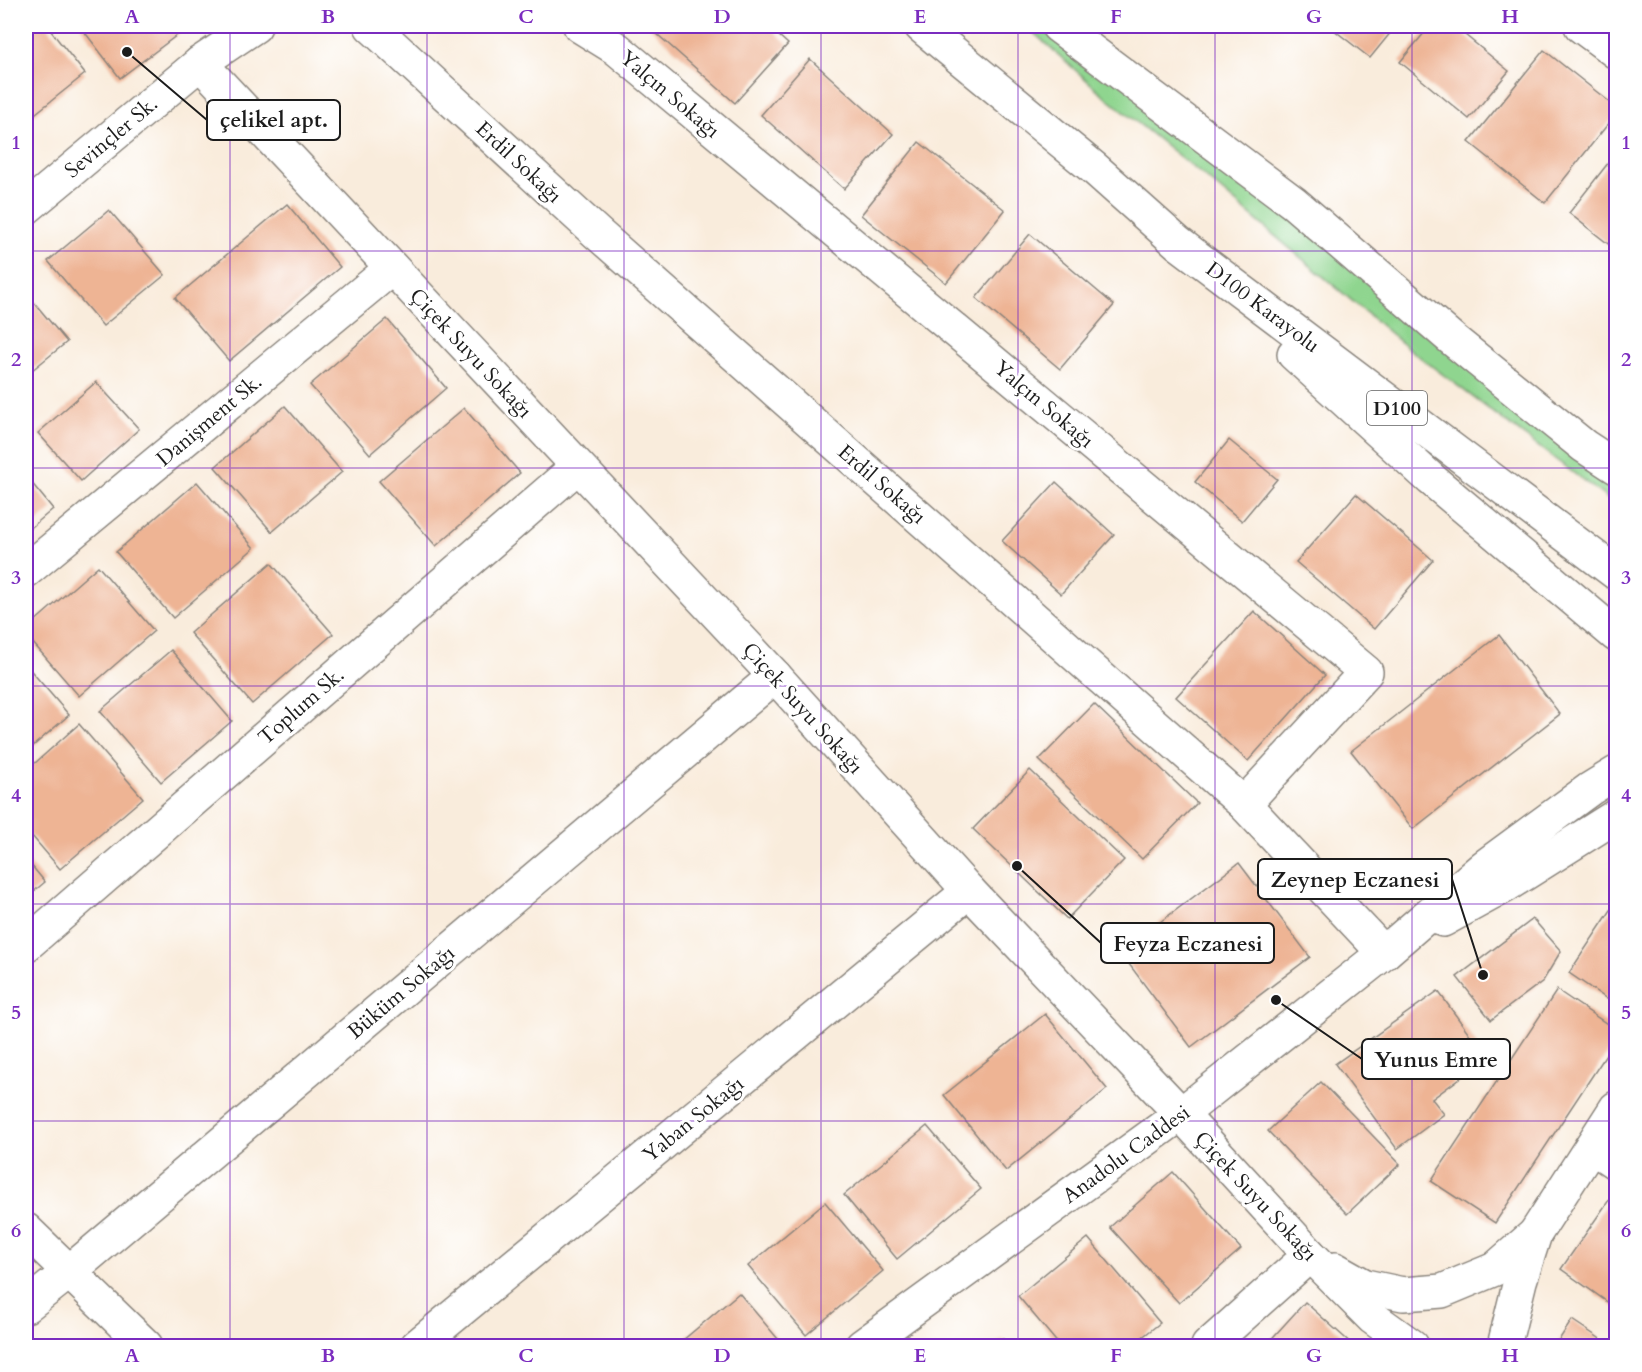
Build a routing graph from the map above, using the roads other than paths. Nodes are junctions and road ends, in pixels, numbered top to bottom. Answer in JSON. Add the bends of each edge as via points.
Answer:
{"nodes":[{"id":1,"x":255,"y":26,"type":"edge"},
{"id":2,"x":371,"y":26,"type":"edge"},
{"id":3,"x":580,"y":26,"type":"edge"},
{"id":4,"x":921,"y":26,"type":"edge"},
{"id":5,"x":1058,"y":26,"type":"edge"},
{"id":6,"x":1581,"y":26,"type":"edge"},
{"id":7,"x":1617,"y":52,"type":"edge"},
{"id":8,"x":200,"y":63,"type":"junction"},
{"id":9,"x":26,"y":208,"type":"edge"},
{"id":10,"x":1178,"y":243,"type":"junction"},
{"id":11,"x":392,"y":268,"type":"junction"},
{"id":12,"x":577,"y":467,"type":"junction"},
{"id":13,"x":1617,"y":467,"type":"edge"},
{"id":14,"x":26,"y":571,"type":"edge"},
{"id":15,"x":1617,"y":573,"type":"edge"},
{"id":16,"x":1617,"y":635,"type":"edge"},
{"id":17,"x":775,"y":676,"type":"junction"},
{"id":18,"x":1616,"y":773,"type":"edge"},
{"id":19,"x":1244,"y":804,"type":"junction"},
{"id":20,"x":1617,"y":816,"type":"edge"},
{"id":21,"x":969,"y":891,"type":"junction"},
{"id":22,"x":26,"y":945,"type":"edge"},
{"id":23,"x":1384,"y":953,"type":"junction"},
{"id":24,"x":1617,"y":1108,"type":"edge"},
{"id":25,"x":1180,"y":1114,"type":"junction"},
{"id":26,"x":1604,"y":1155,"type":"edge"},
{"id":27,"x":26,"y":1230,"type":"edge"},
{"id":28,"x":1535,"y":1234,"type":"junction"},
{"id":29,"x":1310,"y":1256,"type":"junction"},
{"id":30,"x":69,"y":1272,"type":"junction"},
{"id":31,"x":26,"y":1306,"type":"edge"},
{"id":32,"x":147,"y":1347,"type":"edge"},
{"id":33,"x":417,"y":1347,"type":"edge"},
{"id":34,"x":862,"y":1347,"type":"edge"},
{"id":35,"x":1208,"y":1347,"type":"edge"},
{"id":36,"x":1412,"y":1347,"type":"edge"},
{"id":37,"x":1504,"y":1347,"type":"edge"}],
"edges":[{"from":1,"to":8,"type":"main road","name":"Sevinçler Sk."},
{"from":2,"to":19,"type":"main road","name":"Erdil Sokağı","via":[[597,233]]},
{"from":3,"to":19,"type":"main road","name":"Yalçın Sokağı","via":[[617,49],[1366,672]]},
{"from":4,"to":10,"type":"main road","name":"D100 Karayolu","number":"D100"},
{"from":5,"to":13,"type":"main road","via":[[1294,203],[1452,339],[1584,446]]},
{"from":6,"to":7,"type":"main road"},
{"from":8,"to":9,"type":"main road","name":"Sevinçler Sk."},
{"from":8,"to":11,"type":"main road","name":"Çiçek Suyu Sokağı"},
{"from":10,"to":15,"type":"main road","name":"D100 Karayolu","number":"D100"},
{"from":10,"to":16,"type":"main road","via":[[1431,479]]},
{"from":11,"to":12,"type":"main road","name":"Çiçek Suyu Sokağı"},
{"from":11,"to":14,"type":"main road","name":"Danişment Sk."},
{"from":12,"to":17,"type":"main road","name":"Çiçek Suyu Sokağı"},
{"from":12,"to":22,"type":"main road","name":"Toplum Sk."},
{"from":17,"to":21,"type":"main road","name":"Çiçek Suyu Sokağı"},
{"from":17,"to":30,"type":"main road","name":"Büküm Sokağı"},
{"from":18,"to":23,"type":"main road","name":"Anadolu Caddesi","via":[[1485,867]]},
{"from":19,"to":23,"type":"main road","name":"Erdil Sokağı"},
{"from":20,"to":23,"type":"main road","name":"Anadolu Caddesi","via":[[1505,886]]},
{"from":21,"to":25,"type":"main road","name":"Çiçek Suyu Sokağı"},
{"from":21,"to":33,"type":"main road","name":"Yaban Sokağı"},
{"from":23,"to":25,"type":"main road","name":"Anadolu Caddesi"},
{"from":24,"to":26,"type":"main road"},
{"from":25,"to":29,"type":"main road","name":"Çiçek Suyu Sokağı"},
{"from":25,"to":34,"type":"main road","name":"Anadolu Caddesi"},
{"from":26,"to":28,"type":"main road"},
{"from":27,"to":30,"type":"main road"},
{"from":28,"to":29,"type":"main road","via":[[1495,1269],[1442,1291],[1423,1293],[1403,1294],[1365,1286]]},
{"from":28,"to":37,"type":"main road"},
{"from":29,"to":35,"type":"main road"},
{"from":29,"to":36,"type":"main road","name":"Çiçek Suyu Sokağı","via":[[1373,1318]]},
{"from":30,"to":31,"type":"main road","name":"Büküm Sokağı"},
{"from":30,"to":32,"type":"main road"}]}
